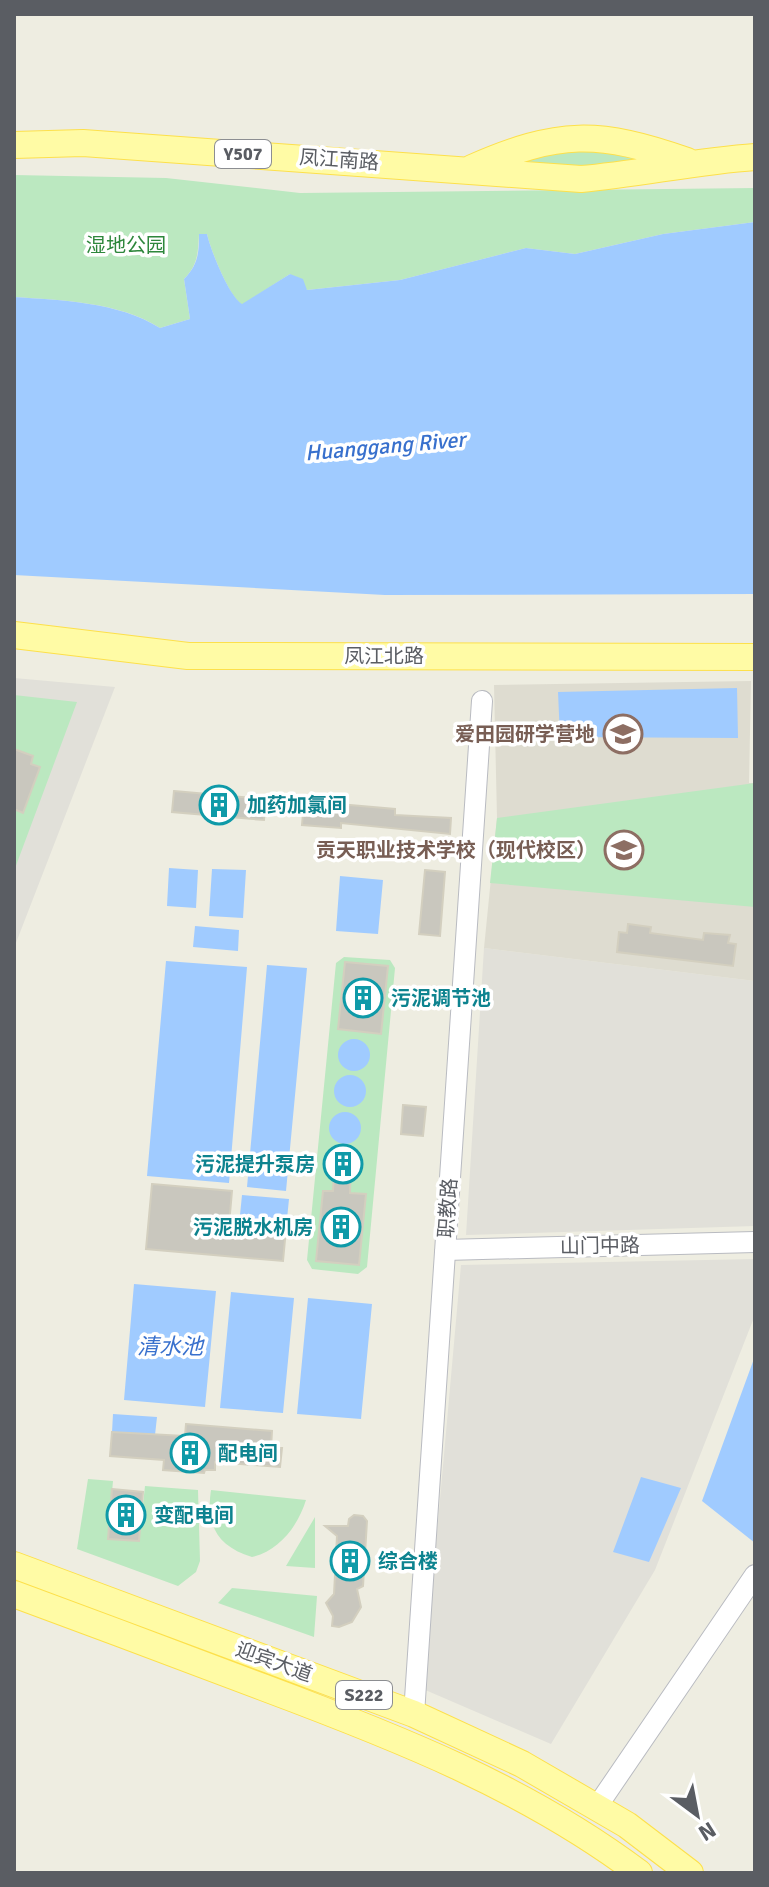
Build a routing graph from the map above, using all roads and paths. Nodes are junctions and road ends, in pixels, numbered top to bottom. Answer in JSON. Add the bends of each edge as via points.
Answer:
{"nodes":[{"id":1,"x":14,"y":145,"type":"edge"},
{"id":2,"x":755,"y":157,"type":"edge"},
{"id":3,"x":688,"y":162,"type":"junction"},
{"id":4,"x":472,"y":168,"type":"junction"},
{"id":5,"x":14,"y":635,"type":"edge"},
{"id":6,"x":755,"y":657,"type":"edge"},
{"id":7,"x":482,"y":701,"type":"dead end"},
{"id":8,"x":755,"y":1242,"type":"edge"},
{"id":9,"x":445,"y":1250,"type":"junction"},
{"id":10,"x":14,"y":1565,"type":"edge"},
{"id":11,"x":755,"y":1575,"type":"edge"},
{"id":12,"x":14,"y":1594,"type":"edge"},
{"id":13,"x":414,"y":1714,"type":"junction"},
{"id":14,"x":499,"y":1754,"type":"junction"},
{"id":15,"x":487,"y":1780,"type":"junction"},
{"id":16,"x":596,"y":1808,"type":"junction"},
{"id":17,"x":639,"y":1873,"type":"edge"},
{"id":18,"x":690,"y":1873,"type":"edge"}],
"edges":[{"from":1,"to":4,"type":"main road","name":"凤江南路","number":"Y507","via":[[83,143]]},
{"from":2,"to":3,"type":"main road","name":"凤江南路","number":"Y507"},
{"from":3,"to":4,"type":"main road","name":"凤江南路","number":"Y507","via":[[581,179]]},
{"from":3,"to":4,"type":"main road","name":"凤江南路","number":"Y507","via":[[633,142],[573,137],[519,148]]},
{"from":5,"to":6,"type":"main road","name":"凤江北路","via":[[188,656]]},
{"from":7,"to":9,"type":"street","name":"职教路"},
{"from":8,"to":9,"type":"street","name":"山门中路"},
{"from":9,"to":13,"type":"street","name":"职教路"},
{"from":10,"to":13,"type":"main road","name":"迎宾大道","number":"S222"},
{"from":11,"to":16,"type":"street"},
{"from":12,"to":15,"type":"main road","name":"迎宾大道","number":"S222","via":[[390,1734]]},
{"from":13,"to":14,"type":"main road","name":"迎宾大道","number":"S222"},
{"from":14,"to":15,"type":"main road"},
{"from":14,"to":16,"type":"main road","name":"迎宾大道","number":"S222"},
{"from":15,"to":17,"type":"main road","name":"迎宾大道","number":"S222","via":[[603,1846]]},
{"from":16,"to":18,"type":"main road","name":"迎宾大道","number":"S222"}]}
